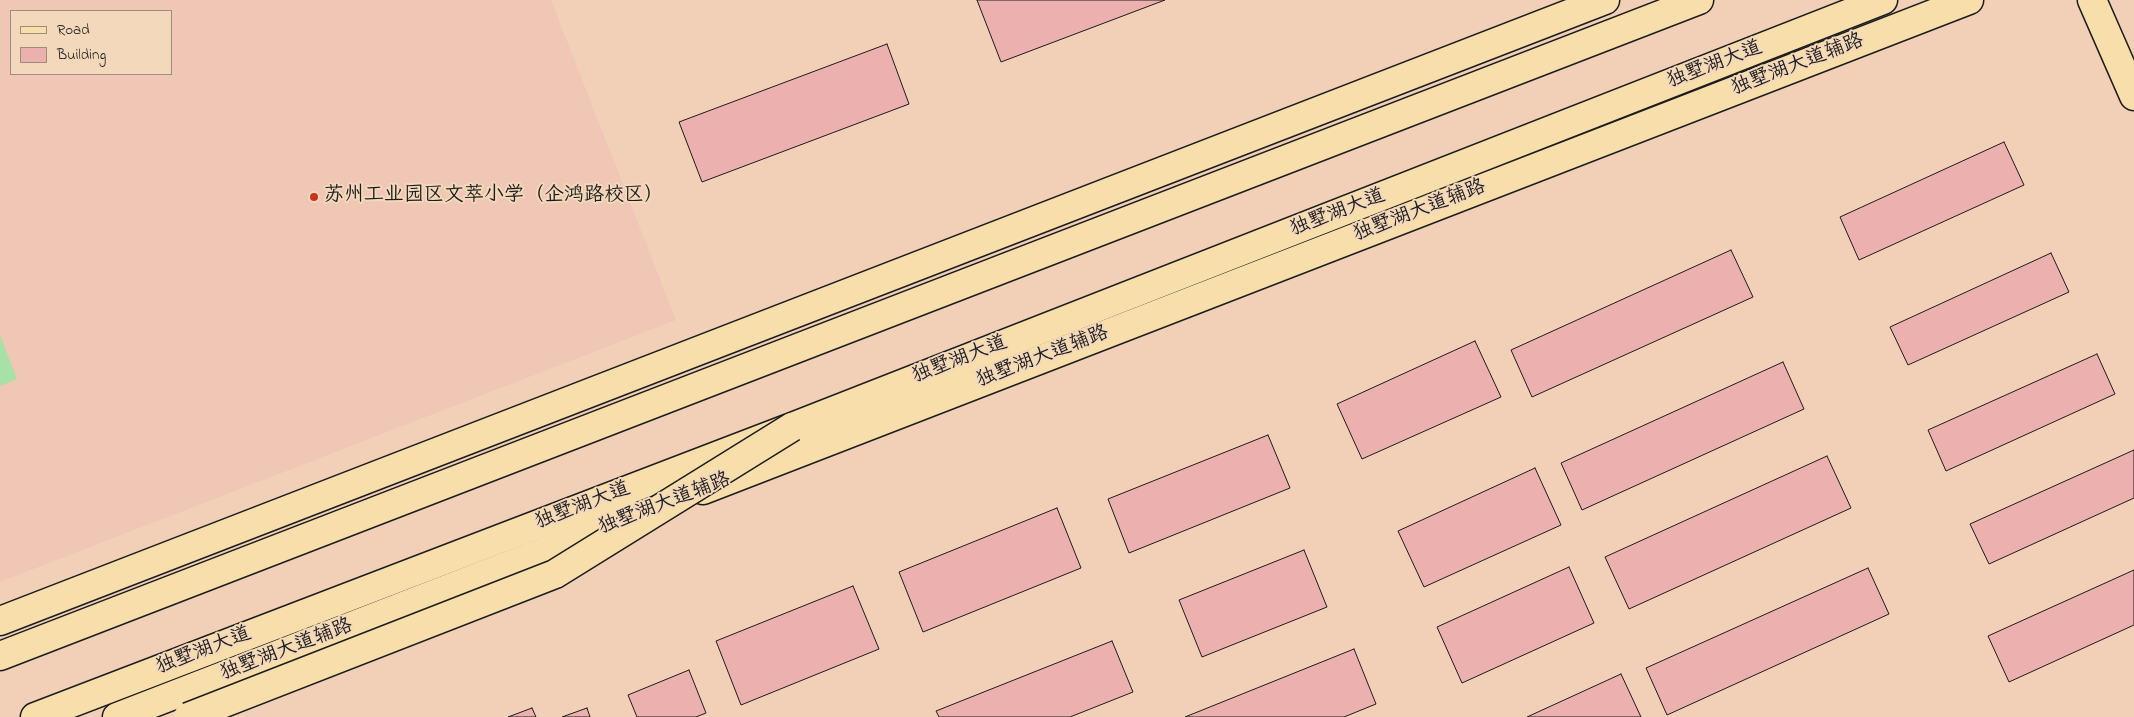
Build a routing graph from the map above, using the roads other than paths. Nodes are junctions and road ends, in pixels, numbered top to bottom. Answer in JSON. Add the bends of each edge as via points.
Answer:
{"nodes":[{"id":1,"x":1605,"y":0,"type":"edge"},
{"id":2,"x":1699,"y":0,"type":"edge"},
{"id":3,"x":1884,"y":0,"type":"edge"},
{"id":4,"x":1968,"y":0,"type":"edge"},
{"id":5,"x":2092,"y":0,"type":"edge"},
{"id":6,"x":2134,"y":96,"type":"edge"},
{"id":7,"x":792,"y":427,"type":"junction"},
{"id":8,"x":0,"y":621,"type":"edge"},
{"id":9,"x":0,"y":656,"type":"edge"},
{"id":10,"x":35,"y":717,"type":"edge"},
{"id":11,"x":117,"y":717,"type":"edge"},
{"id":12,"x":188,"y":717,"type":"edge"}],
"edges":[{"from":1,"to":8,"type":"main road"},
{"from":2,"to":9,"type":"main road"},
{"from":3,"to":7,"type":"main road","name":"独墅湖大道"},
{"from":4,"to":11,"type":"main road","name":"独墅湖大道辅路"},
{"from":5,"to":6,"type":"main road"},
{"from":7,"to":10,"type":"main road","name":"独墅湖大道","bridge":true},
{"from":7,"to":12,"type":"main road","bridge":true,"via":[[555,574]]}]}
